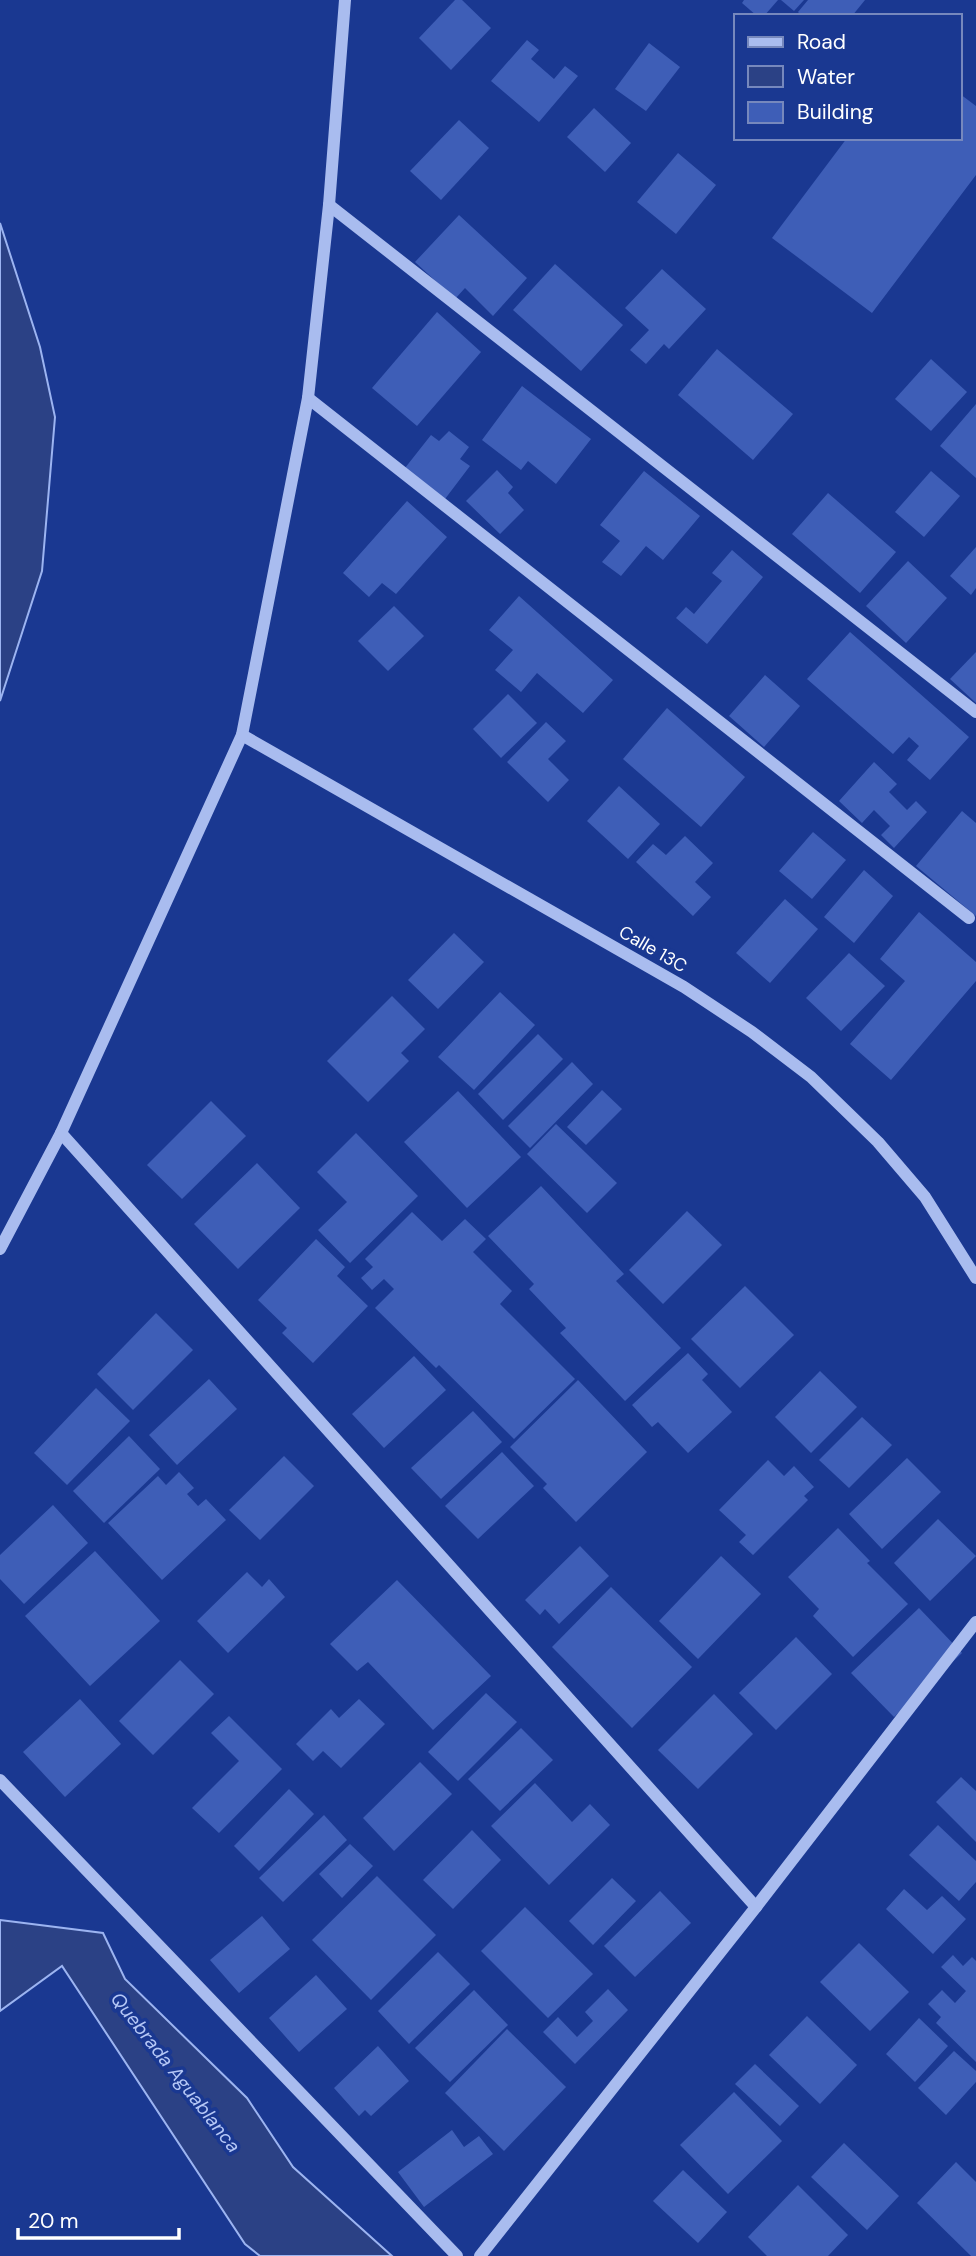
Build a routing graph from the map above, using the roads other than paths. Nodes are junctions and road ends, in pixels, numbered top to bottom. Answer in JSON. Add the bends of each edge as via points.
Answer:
{"nodes":[{"id":1,"x":345,"y":0,"type":"edge"},
{"id":2,"x":329,"y":205,"type":"junction"},
{"id":3,"x":308,"y":398,"type":"junction"},
{"id":4,"x":976,"y":712,"type":"edge"},
{"id":5,"x":242,"y":735,"type":"junction"},
{"id":6,"x":969,"y":918,"type":"dead end"},
{"id":7,"x":61,"y":1133,"type":"junction"},
{"id":8,"x":0,"y":1249,"type":"edge"},
{"id":9,"x":976,"y":1278,"type":"edge"},
{"id":10,"x":976,"y":1622,"type":"edge"},
{"id":11,"x":0,"y":1780,"type":"edge"},
{"id":12,"x":756,"y":1907,"type":"junction"},
{"id":13,"x":457,"y":2256,"type":"edge"},
{"id":14,"x":480,"y":2256,"type":"edge"}],
"edges":[{"from":1,"to":2,"type":"street"},
{"from":2,"to":3,"type":"street"},
{"from":2,"to":4,"type":"street"},
{"from":3,"to":5,"type":"street"},
{"from":3,"to":6,"type":"street"},
{"from":5,"to":7,"type":"street"},
{"from":5,"to":9,"type":"street","name":"Calle 13C","via":[[684,987],[752,1032],[811,1077],[878,1142],[925,1198]]},
{"from":7,"to":8,"type":"street"},
{"from":7,"to":12,"type":"street"},
{"from":10,"to":12,"type":"street"},
{"from":11,"to":13,"type":"street"},
{"from":12,"to":14,"type":"street"}]}
